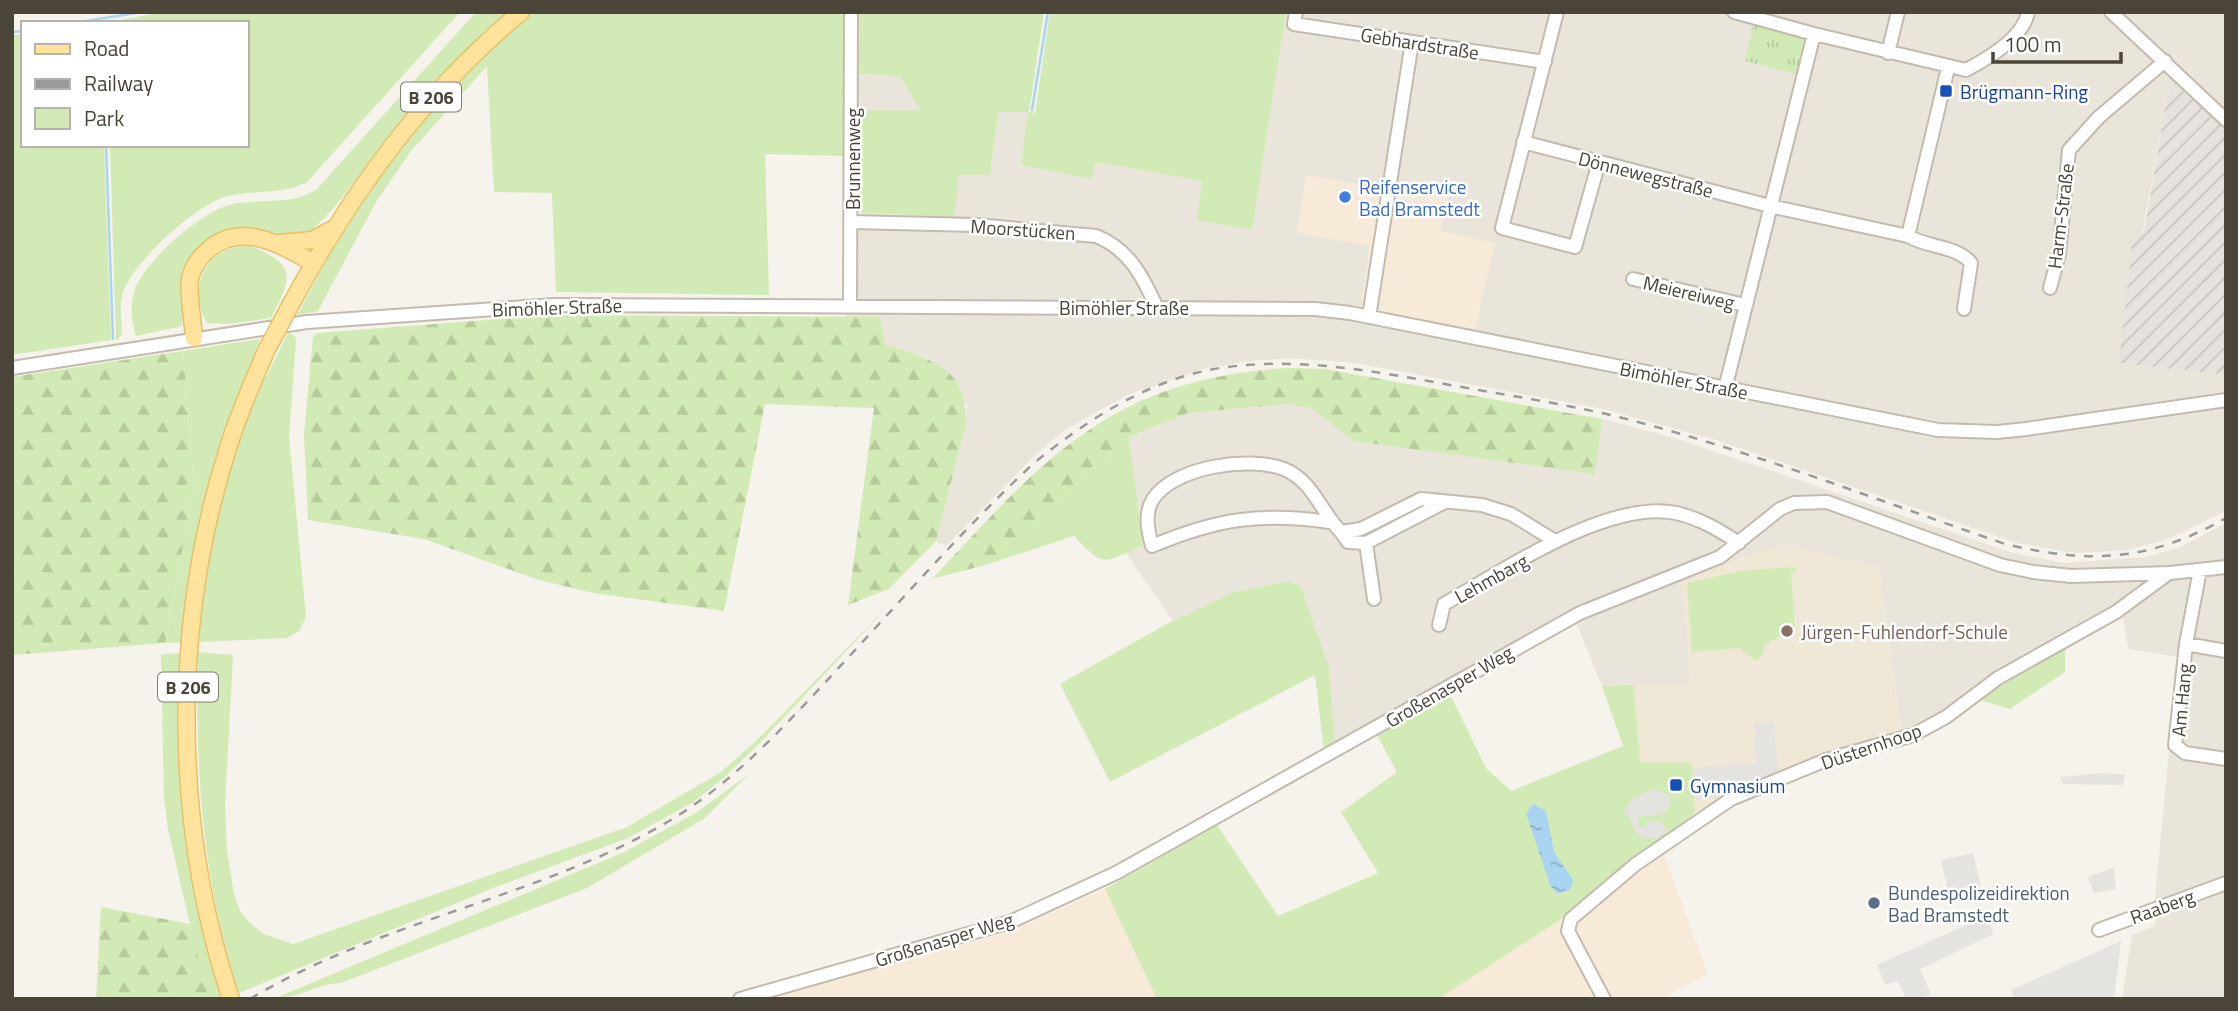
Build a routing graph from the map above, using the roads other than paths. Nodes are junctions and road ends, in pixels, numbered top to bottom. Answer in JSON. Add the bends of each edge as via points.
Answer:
{"nodes":[{"id":1,"x":520,"y":12,"type":"edge"},
{"id":2,"x":851,"y":12,"type":"edge"},
{"id":3,"x":1558,"y":12,"type":"edge"},
{"id":4,"x":1734,"y":12,"type":"edge"},
{"id":5,"x":1898,"y":12,"type":"edge"},
{"id":6,"x":2028,"y":12,"type":"edge"},
{"id":7,"x":2110,"y":12,"type":"edge"},
{"id":8,"x":1295,"y":18,"type":"edge"},
{"id":9,"x":1783,"y":18,"type":"edge"},
{"id":10,"x":1814,"y":34,"type":"junction"},
{"id":11,"x":1412,"y":42,"type":"junction"},
{"id":12,"x":1888,"y":53,"type":"junction"},
{"id":13,"x":2165,"y":61,"type":"junction"},
{"id":14,"x":1545,"y":62,"type":"junction"},
{"id":15,"x":1948,"y":68,"type":"junction"},
{"id":16,"x":2226,"y":120,"type":"edge"},
{"id":17,"x":1523,"y":142,"type":"junction"},
{"id":18,"x":1599,"y":162,"type":"junction"},
{"id":19,"x":1770,"y":206,"type":"junction"},
{"id":20,"x":852,"y":222,"type":"junction"},
{"id":21,"x":333,"y":229,"type":"junction"},
{"id":22,"x":1908,"y":236,"type":"junction"},
{"id":23,"x":279,"y":243,"type":"junction"},
{"id":24,"x":313,"y":262,"type":"junction"},
{"id":25,"x":1633,"y":279,"type":"dead end"},
{"id":26,"x":2049,"y":288,"type":"dead end"},
{"id":27,"x":1745,"y":305,"type":"junction"},
{"id":28,"x":850,"y":306,"type":"junction"},
{"id":29,"x":1157,"y":308,"type":"junction"},
{"id":30,"x":1964,"y":309,"type":"dead end"},
{"id":31,"x":1369,"y":317,"type":"junction"},
{"id":32,"x":194,"y":338,"type":"junction"},
{"id":33,"x":12,"y":368,"type":"edge"},
{"id":34,"x":1725,"y":388,"type":"junction"},
{"id":35,"x":2226,"y":400,"type":"edge"},
{"id":36,"x":1443,"y":503,"type":"junction"},
{"id":37,"x":1329,"y":522,"type":"junction"},
{"id":38,"x":1341,"y":532,"type":"junction"},
{"id":39,"x":1556,"y":541,"type":"junction"},
{"id":40,"x":1366,"y":543,"type":"junction"},
{"id":41,"x":1739,"y":543,"type":"junction"},
{"id":42,"x":2226,"y":567,"type":"edge"},
{"id":43,"x":2200,"y":570,"type":"junction"},
{"id":44,"x":2170,"y":573,"type":"junction"},
{"id":45,"x":1374,"y":599,"type":"dead end"},
{"id":46,"x":1439,"y":625,"type":"dead end"},
{"id":47,"x":2186,"y":644,"type":"junction"},
{"id":48,"x":2226,"y":651,"type":"edge"},
{"id":49,"x":2226,"y":759,"type":"edge"},
{"id":50,"x":2226,"y":883,"type":"edge"},
{"id":51,"x":2099,"y":930,"type":"dead end"},
{"id":52,"x":230,"y":993,"type":"edge"},
{"id":53,"x":740,"y":999,"type":"edge"},
{"id":54,"x":1604,"y":999,"type":"edge"}],
"edges":[{"from":1,"to":21,"type":"main road","number":"B 206","via":[[472,55],[407,125]]},
{"from":2,"to":20,"type":"street","name":"Brunnenweg"},
{"from":3,"to":14,"type":"street"},
{"from":4,"to":9,"type":"street"},
{"from":5,"to":12,"type":"street"},
{"from":6,"to":15,"type":"street","via":[[2024,25],[1987,58],[1966,70]]},
{"from":7,"to":13,"type":"street"},
{"from":8,"to":11,"type":"street","name":"Gebhardstraße"},
{"from":9,"to":10,"type":"street"},
{"from":10,"to":12,"type":"street"},
{"from":10,"to":19,"type":"street"},
{"from":11,"to":14,"type":"street","name":"Gebhardstraße"},
{"from":11,"to":31,"type":"street"},
{"from":12,"to":15,"type":"street"},
{"from":13,"to":16,"type":"street"},
{"from":13,"to":26,"type":"street","name":"Harm-Straße","via":[[2099,117],[2069,150],[2059,254]]},
{"from":14,"to":17,"type":"street"},
{"from":15,"to":22,"type":"street"},
{"from":17,"to":18,"type":"street","name":"Dönnewegstraße"},
{"from":17,"to":18,"type":"street","via":[[1502,228],[1575,247]]},
{"from":18,"to":19,"type":"street","name":"Dönnewegstraße"},
{"from":19,"to":22,"type":"street","name":"Dönnewegstraße"},
{"from":19,"to":27,"type":"street"},
{"from":20,"to":28,"type":"street","name":"Brunnenweg"},
{"from":20,"to":29,"type":"street","name":"Moorstücken","via":[[976,225],[1097,236],[1128,256]]},
{"from":21,"to":23,"type":"main road","via":[[312,240]]},
{"from":21,"to":24,"type":"main road","number":"B 206"},
{"from":22,"to":30,"type":"street","name":"Dönnewegstraße","via":[[1963,254],[1971,262]]},
{"from":23,"to":24,"type":"main road"},
{"from":23,"to":32,"type":"main road","via":[[243,235],[217,241],[199,258],[190,279]]},
{"from":24,"to":52,"type":"main road","number":"B 206","bridge":true,"via":[[266,351],[229,444],[200,561],[188,665],[192,819],[205,897]]},
{"from":25,"to":27,"type":"street","name":"Meiereiweg"},
{"from":27,"to":34,"type":"street"},
{"from":28,"to":29,"type":"street","name":"Bimöhler Straße"},
{"from":28,"to":32,"type":"street","name":"Bimöhler Straße","via":[[595,305],[452,310],[318,320]]},
{"from":29,"to":31,"type":"street","name":"Bimöhler Straße","via":[[1315,309]]},
{"from":31,"to":34,"type":"street","name":"Bimöhler Straße"},
{"from":32,"to":33,"type":"street","name":"Bimöhler Straße"},
{"from":34,"to":35,"type":"street","name":"Bimöhler Straße","via":[[1889,422],[1972,432],[2026,429]]},
{"from":36,"to":38,"type":"street","name":"Lehmbarg","via":[[1421,499],[1361,529]]},
{"from":36,"to":39,"type":"street","name":"Lehmbarg","via":[[1502,511]]},
{"from":36,"to":40,"type":"street"},
{"from":37,"to":37,"type":"street","via":[[1304,482],[1286,470],[1245,463],[1189,474],[1153,499],[1148,513],[1152,546],[1225,521],[1273,516]]},
{"from":37,"to":38,"type":"street"},
{"from":38,"to":40,"type":"street","via":[[1348,542]]},
{"from":39,"to":41,"type":"street","name":"Lehmbarg","via":[[1627,513],[1674,513],[1708,524]]},
{"from":39,"to":46,"type":"street","name":"Lehmbarg","via":[[1444,604]]},
{"from":40,"to":45,"type":"street"},
{"from":41,"to":44,"type":"street","name":"Großenasper Weg","via":[[1780,509],[1818,502],[2000,565],[2033,572],[2071,576]]},
{"from":41,"to":53,"type":"street","name":"Großenasper Weg","via":[[1720,557],[1580,613],[1116,873],[1010,922]]},
{"from":42,"to":43,"type":"street"},
{"from":43,"to":44,"type":"street"},
{"from":43,"to":47,"type":"street","name":"Am Hang"},
{"from":44,"to":54,"type":"street","name":"Düsternhoop","via":[[2116,612],[1998,678],[1913,735],[1826,760],[1731,799],[1636,864],[1570,919],[1568,931]]},
{"from":47,"to":48,"type":"street","name":"Am Hang"},
{"from":47,"to":49,"type":"street","name":"Am Hang","via":[[2175,745],[2185,753]]},
{"from":50,"to":51,"type":"street","name":"Raaberg"}]}
